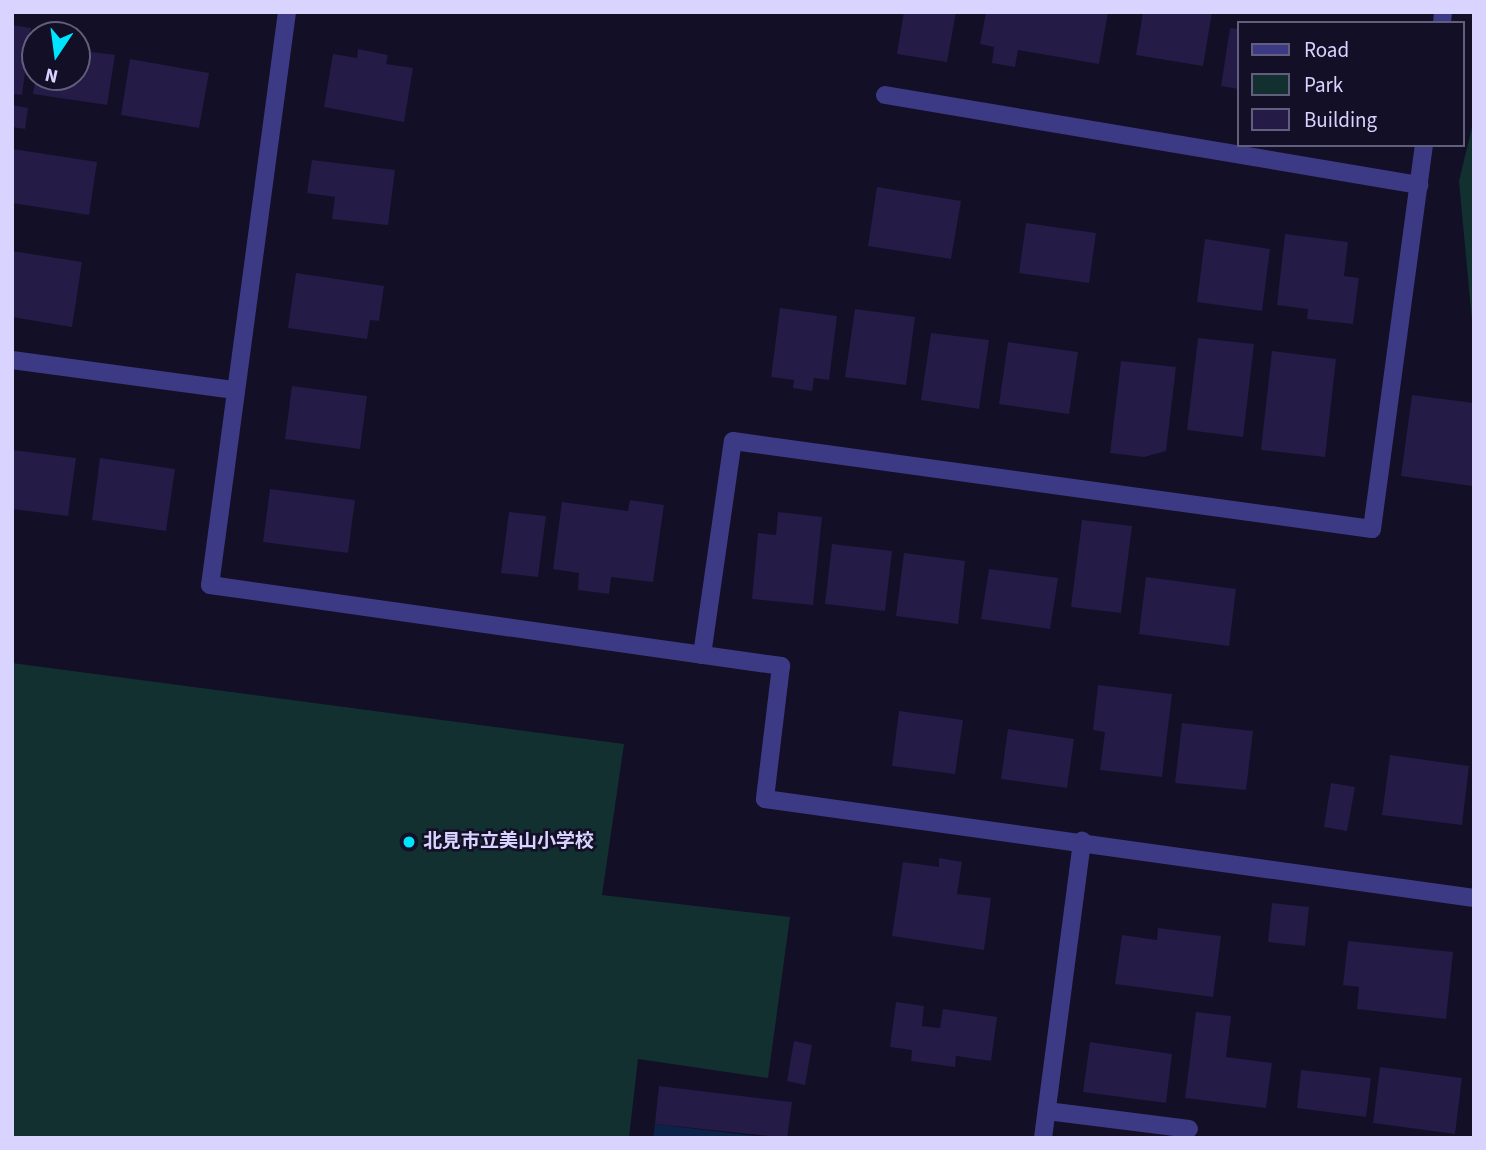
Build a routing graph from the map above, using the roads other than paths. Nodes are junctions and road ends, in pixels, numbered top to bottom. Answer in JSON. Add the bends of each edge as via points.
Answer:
{"nodes":[{"id":1,"x":287,"y":12,"type":"edge"},
{"id":2,"x":885,"y":94,"type":"dead end"},
{"id":3,"x":1424,"y":147,"type":"edge"},
{"id":4,"x":1419,"y":185,"type":"junction"},
{"id":5,"x":12,"y":360,"type":"edge"},
{"id":6,"x":233,"y":390,"type":"junction"},
{"id":7,"x":702,"y":655,"type":"junction"},
{"id":8,"x":1082,"y":841,"type":"junction"},
{"id":9,"x":1474,"y":898,"type":"edge"},
{"id":10,"x":1047,"y":1111,"type":"junction"},
{"id":11,"x":1189,"y":1129,"type":"dead end"},
{"id":12,"x":1043,"y":1138,"type":"edge"}],
"edges":[{"from":1,"to":6,"type":"street"},
{"from":2,"to":4,"type":"street"},
{"from":3,"to":4,"type":"street"},
{"from":4,"to":7,"type":"street","via":[[1372,529],[733,441]]},
{"from":5,"to":6,"type":"street"},
{"from":6,"to":7,"type":"street","via":[[210,585]]},
{"from":7,"to":8,"type":"street","via":[[781,666],[765,799]]},
{"from":8,"to":9,"type":"street"},
{"from":8,"to":10,"type":"street"},
{"from":10,"to":11,"type":"street"},
{"from":10,"to":12,"type":"street"}]}
